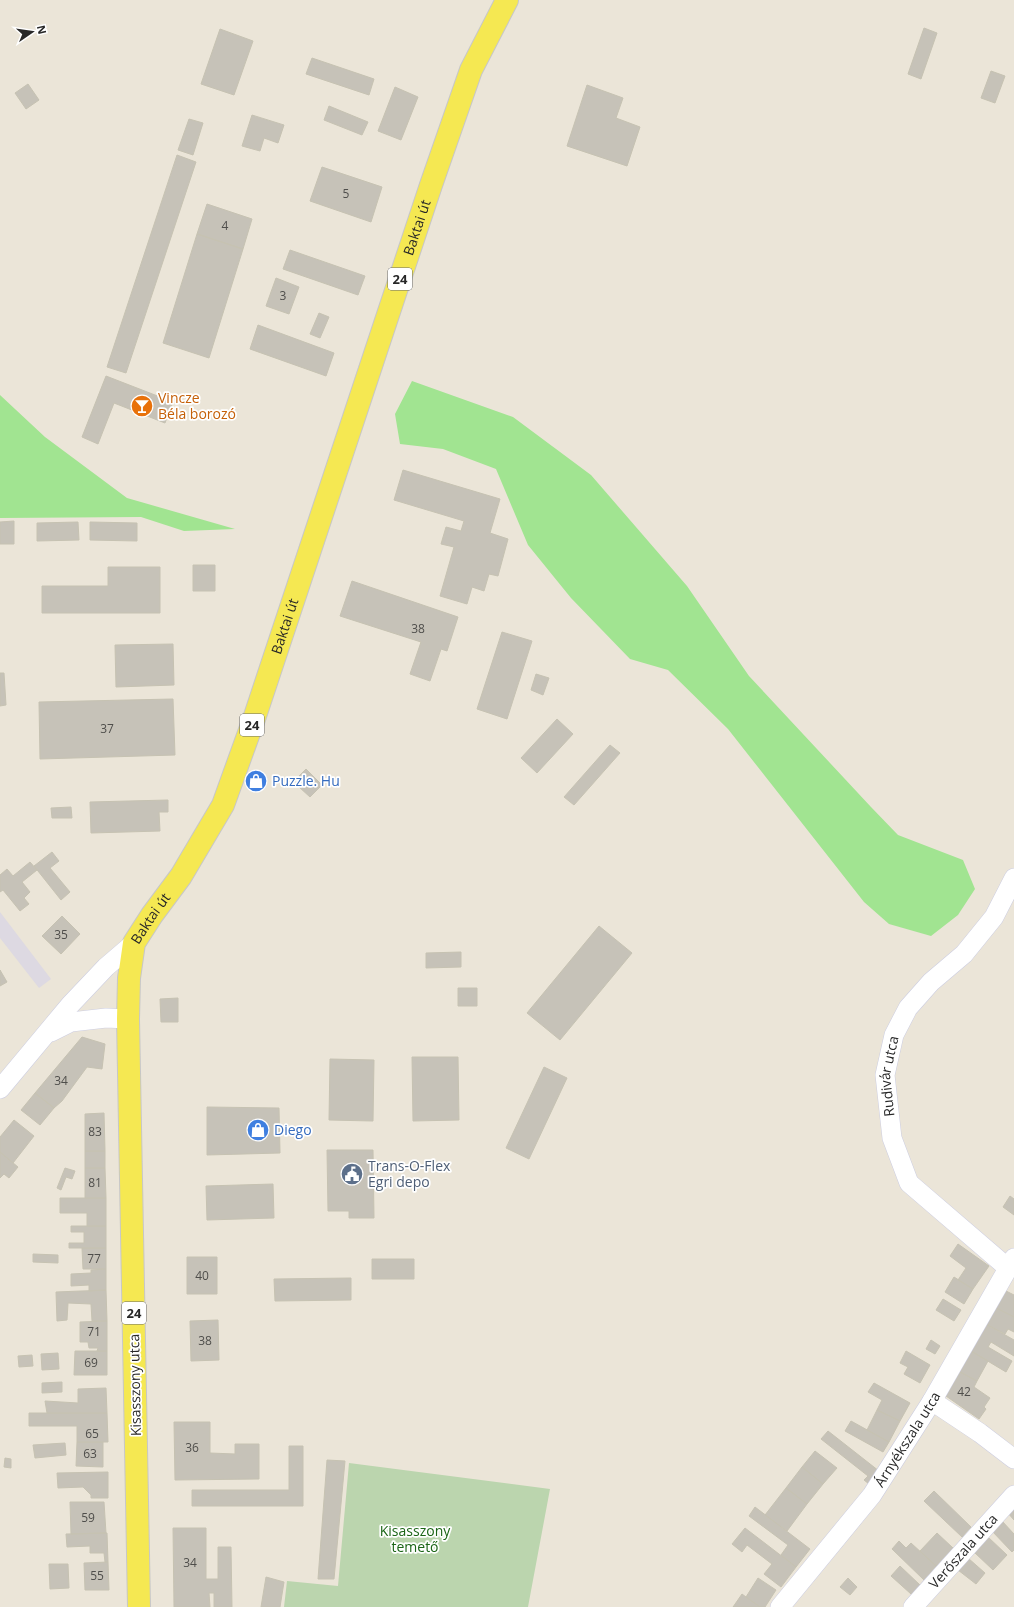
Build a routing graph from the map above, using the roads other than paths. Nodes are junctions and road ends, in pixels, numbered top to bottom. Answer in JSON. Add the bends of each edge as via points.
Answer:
{"nodes":[{"id":1,"x":507,"y":0,"type":"edge"},
{"id":2,"x":1014,"y":878,"type":"edge"},
{"id":3,"x":134,"y":943,"type":"junction"},
{"id":4,"x":128,"y":1019,"type":"junction"},
{"id":5,"x":47,"y":1034,"type":"junction"},
{"id":6,"x":1,"y":1085,"type":"edge"},
{"id":7,"x":1011,"y":1263,"type":"edge"},
{"id":8,"x":932,"y":1401,"type":"junction"},
{"id":9,"x":1014,"y":1459,"type":"edge"},
{"id":10,"x":1014,"y":1495,"type":"edge"},
{"id":11,"x":139,"y":1607,"type":"edge"},
{"id":12,"x":780,"y":1607,"type":"edge"},
{"id":13,"x":913,"y":1607,"type":"edge"}],
"edges":[{"from":1,"to":3,"type":"main road","name":"Baktai út","number":"24","via":[[471,70],[254,720],[223,805],[181,876]]},
{"from":2,"to":7,"type":"street","name":"Rudivár utca","via":[[994,917],[964,954],[931,982],[908,1008],[894,1035],[885,1075],[892,1138],[909,1183]]},
{"from":3,"to":4,"type":"main road","name":"Baktai út","number":"24","via":[[128,978]]},
{"from":3,"to":5,"type":"street","via":[[75,999]]},
{"from":4,"to":5,"type":"street","via":[[106,1018],[71,1022]]},
{"from":4,"to":11,"type":"main road","name":"Kisasszony utca","number":"24"},
{"from":5,"to":6,"type":"street"},
{"from":7,"to":8,"type":"street","name":"Árnyékszala utca"},
{"from":8,"to":9,"type":"street"},
{"from":8,"to":12,"type":"street","name":"Árnyékszala utca","via":[[872,1495]]},
{"from":10,"to":13,"type":"street","name":"Verőszala utca"}]}
